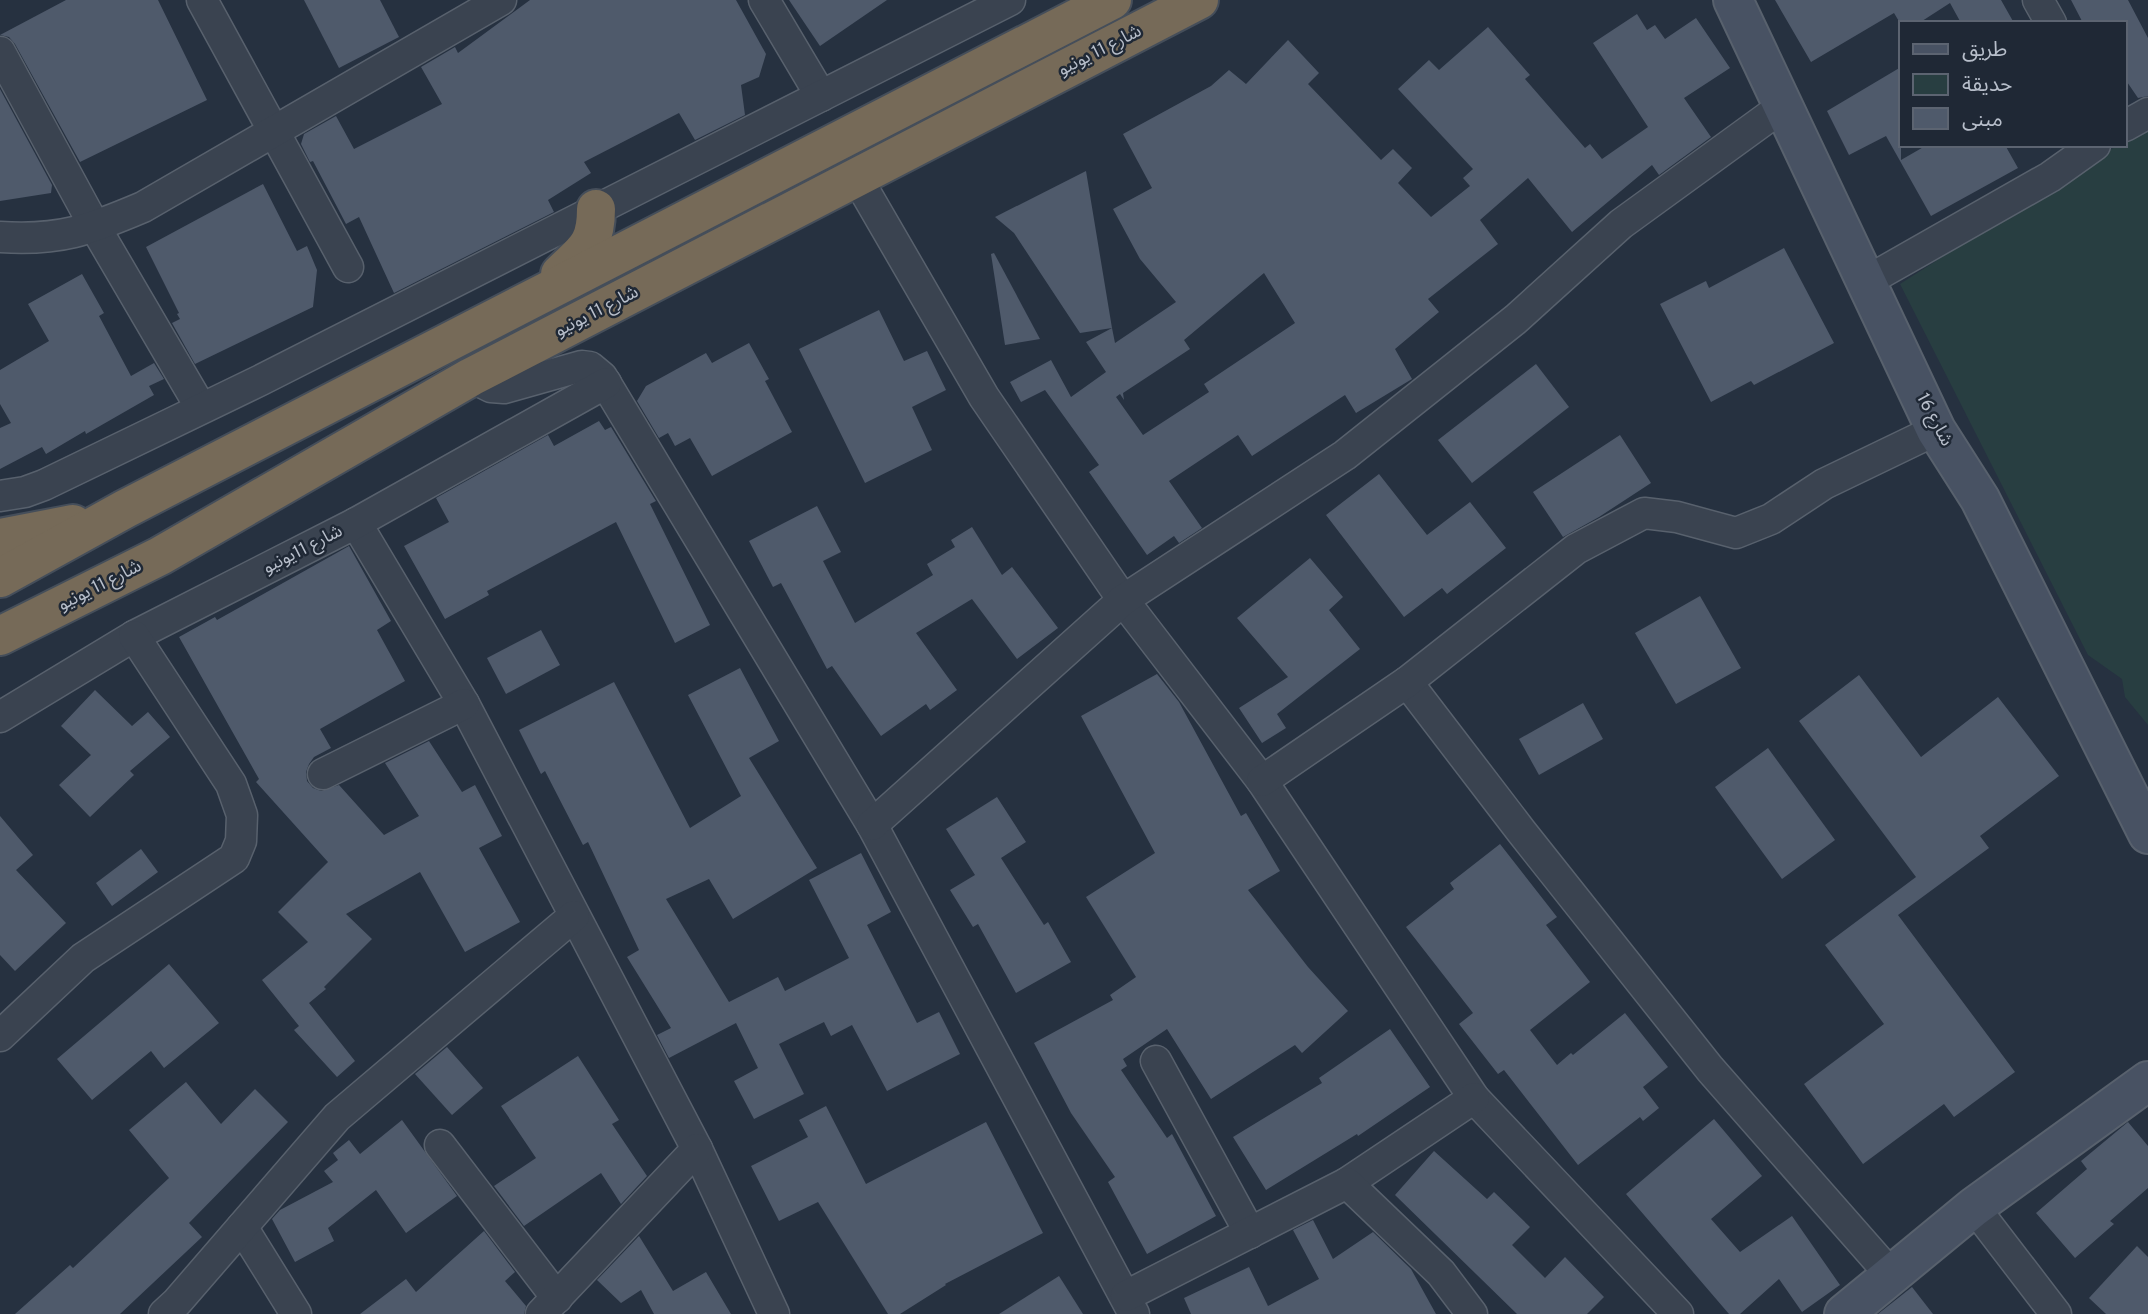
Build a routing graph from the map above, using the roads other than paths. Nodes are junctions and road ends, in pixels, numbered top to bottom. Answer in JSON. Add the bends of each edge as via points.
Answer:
{"nodes":[{"id":1,"x":202,"y":0,"type":"edge"},
{"id":2,"x":764,"y":0,"type":"edge"},
{"id":3,"x":1010,"y":0,"type":"edge"},
{"id":4,"x":1112,"y":0,"type":"edge"},
{"id":5,"x":1199,"y":0,"type":"edge"},
{"id":6,"x":1733,"y":0,"type":"edge"},
{"id":7,"x":2038,"y":0,"type":"edge"},
{"id":8,"x":488,"y":3,"type":"edge"},
{"id":9,"x":2050,"y":21,"type":"edge"},
{"id":10,"x":0,"y":52,"type":"edge"},
{"id":11,"x":821,"y":96,"type":"junction"},
{"id":12,"x":1782,"y":107,"type":"junction"},
{"id":13,"x":2148,"y":113,"type":"edge"},
{"id":14,"x":2127,"y":125,"type":"edge"},
{"id":15,"x":274,"y":132,"type":"junction"},
{"id":16,"x":2092,"y":147,"type":"edge"},
{"id":17,"x":857,"y":178,"type":"junction"},
{"id":18,"x":596,"y":209,"type":"junction"},
{"id":19,"x":95,"y":227,"type":"junction"},
{"id":20,"x":0,"y":237,"type":"edge"},
{"id":21,"x":348,"y":267,"type":"dead end"},
{"id":22,"x":1867,"y":281,"type":"junction"},
{"id":23,"x":536,"y":297,"type":"junction"},
{"id":24,"x":471,"y":377,"type":"junction"},
{"id":25,"x":606,"y":383,"type":"junction"},
{"id":26,"x":201,"y":408,"type":"junction"},
{"id":27,"x":1936,"y":430,"type":"junction"},
{"id":28,"x":0,"y":496,"type":"edge"},
{"id":29,"x":125,"y":509,"type":"junction"},
{"id":30,"x":356,"y":523,"type":"junction"},
{"id":31,"x":0,"y":538,"type":"edge"},
{"id":32,"x":0,"y":578,"type":"edge"},
{"id":33,"x":1123,"y":600,"type":"junction"},
{"id":34,"x":0,"y":636,"type":"edge"},
{"id":35,"x":134,"y":636,"type":"junction"},
{"id":36,"x":1407,"y":682,"type":"junction"},
{"id":37,"x":464,"y":704,"type":"junction"},
{"id":38,"x":0,"y":717,"type":"edge"},
{"id":39,"x":323,"y":774,"type":"dead end"},
{"id":40,"x":1262,"y":781,"type":"junction"},
{"id":41,"x":872,"y":825,"type":"junction"},
{"id":42,"x":2148,"y":834,"type":"edge"},
{"id":43,"x":574,"y":916,"type":"junction"},
{"id":44,"x":0,"y":1036,"type":"edge"},
{"id":45,"x":1156,"y":1061,"type":"dead end"},
{"id":46,"x":2148,"y":1081,"type":"edge"},
{"id":47,"x":1474,"y":1098,"type":"junction"},
{"id":48,"x":440,"y":1145,"type":"dead end"},
{"id":49,"x":697,"y":1149,"type":"junction"},
{"id":50,"x":1347,"y":1183,"type":"junction"},
{"id":51,"x":1974,"y":1207,"type":"junction"},
{"id":52,"x":242,"y":1227,"type":"junction"},
{"id":53,"x":1250,"y":1233,"type":"junction"},
{"id":54,"x":1891,"y":1275,"type":"junction"},
{"id":55,"x":1130,"y":1305,"type":"edge"},
{"id":56,"x":549,"y":1306,"type":"edge"},
{"id":57,"x":164,"y":1314,"type":"edge"},
{"id":58,"x":296,"y":1314,"type":"edge"},
{"id":59,"x":774,"y":1314,"type":"edge"},
{"id":60,"x":1472,"y":1314,"type":"edge"},
{"id":61,"x":1678,"y":1314,"type":"edge"},
{"id":62,"x":1844,"y":1314,"type":"edge"},
{"id":63,"x":2056,"y":1314,"type":"edge"}],
"edges":[{"from":1,"to":15,"type":"street"},
{"from":2,"to":11,"type":"street"},
{"from":3,"to":11,"type":"street"},
{"from":4,"to":23,"type":"highway"},
{"from":5,"to":17,"type":"highway","name":"شارع 11 يونيو"},
{"from":6,"to":12,"type":"street","name":"شارع 16"},
{"from":7,"to":9,"type":"street"},
{"from":8,"to":15,"type":"street"},
{"from":10,"to":19,"type":"street"},
{"from":11,"to":18,"type":"street"},
{"from":12,"to":22,"type":"street","name":"شارع 16"},
{"from":12,"to":33,"type":"street","via":[[1621,224],[1516,319],[1345,455]]},
{"from":13,"to":14,"type":"street"},
{"from":15,"to":19,"type":"street","via":[[143,207]]},
{"from":15,"to":21,"type":"street"},
{"from":16,"to":22,"type":"street","via":[[2050,177]]},
{"from":17,"to":24,"type":"highway","name":"شارع 11 يونيو"},
{"from":17,"to":33,"type":"street","via":[[984,397]]},
{"from":18,"to":23,"type":"highway","via":[[592,240]]},
{"from":18,"to":26,"type":"street"},
{"from":19,"to":20,"type":"street","via":[[65,236]]},
{"from":19,"to":26,"type":"street"},
{"from":22,"to":27,"type":"street","name":"شارع 16"},
{"from":23,"to":29,"type":"highway"},
{"from":24,"to":25,"type":"street","via":[[504,388],[582,366],[597,371]]},
{"from":24,"to":34,"type":"highway","name":"شارع 11 يونيو","via":[[160,556]]},
{"from":25,"to":30,"type":"street","name":"شارع 11يونيو"},
{"from":25,"to":41,"type":"street"},
{"from":26,"to":28,"type":"street","via":[[44,485]]},
{"from":27,"to":36,"type":"street","via":[[1824,484],[1771,519],[1736,533],[1644,513],[1576,549]]},
{"from":27,"to":42,"type":"street","name":"شارع 16","via":[[1980,499]]},
{"from":29,"to":31,"type":"highway"},
{"from":29,"to":32,"type":"highway"},
{"from":30,"to":35,"type":"street","name":"شارع 11يونيو"},
{"from":30,"to":37,"type":"street"},
{"from":33,"to":40,"type":"street"},
{"from":33,"to":41,"type":"street"},
{"from":35,"to":38,"type":"street","name":"شارع 11يونيو"},
{"from":35,"to":44,"type":"street","via":[[231,784],[242,815],[241,841],[234,858],[83,958]]},
{"from":36,"to":40,"type":"street"},
{"from":36,"to":54,"type":"street","via":[[1710,1069]]},
{"from":37,"to":39,"type":"street"},
{"from":37,"to":43,"type":"street"},
{"from":40,"to":47,"type":"street"},
{"from":41,"to":55,"type":"street"},
{"from":43,"to":49,"type":"street"},
{"from":43,"to":52,"type":"street","via":[[337,1117]]},
{"from":45,"to":53,"type":"street"},
{"from":46,"to":51,"type":"street"},
{"from":47,"to":50,"type":"street"},
{"from":47,"to":61,"type":"street"},
{"from":48,"to":56,"type":"street"},
{"from":49,"to":56,"type":"street"},
{"from":49,"to":59,"type":"street"},
{"from":50,"to":53,"type":"street"},
{"from":50,"to":60,"type":"street","via":[[1441,1273]]},
{"from":51,"to":54,"type":"street"},
{"from":51,"to":63,"type":"street"},
{"from":52,"to":57,"type":"street"},
{"from":52,"to":58,"type":"street"},
{"from":53,"to":55,"type":"street"},
{"from":54,"to":62,"type":"street"}]}
